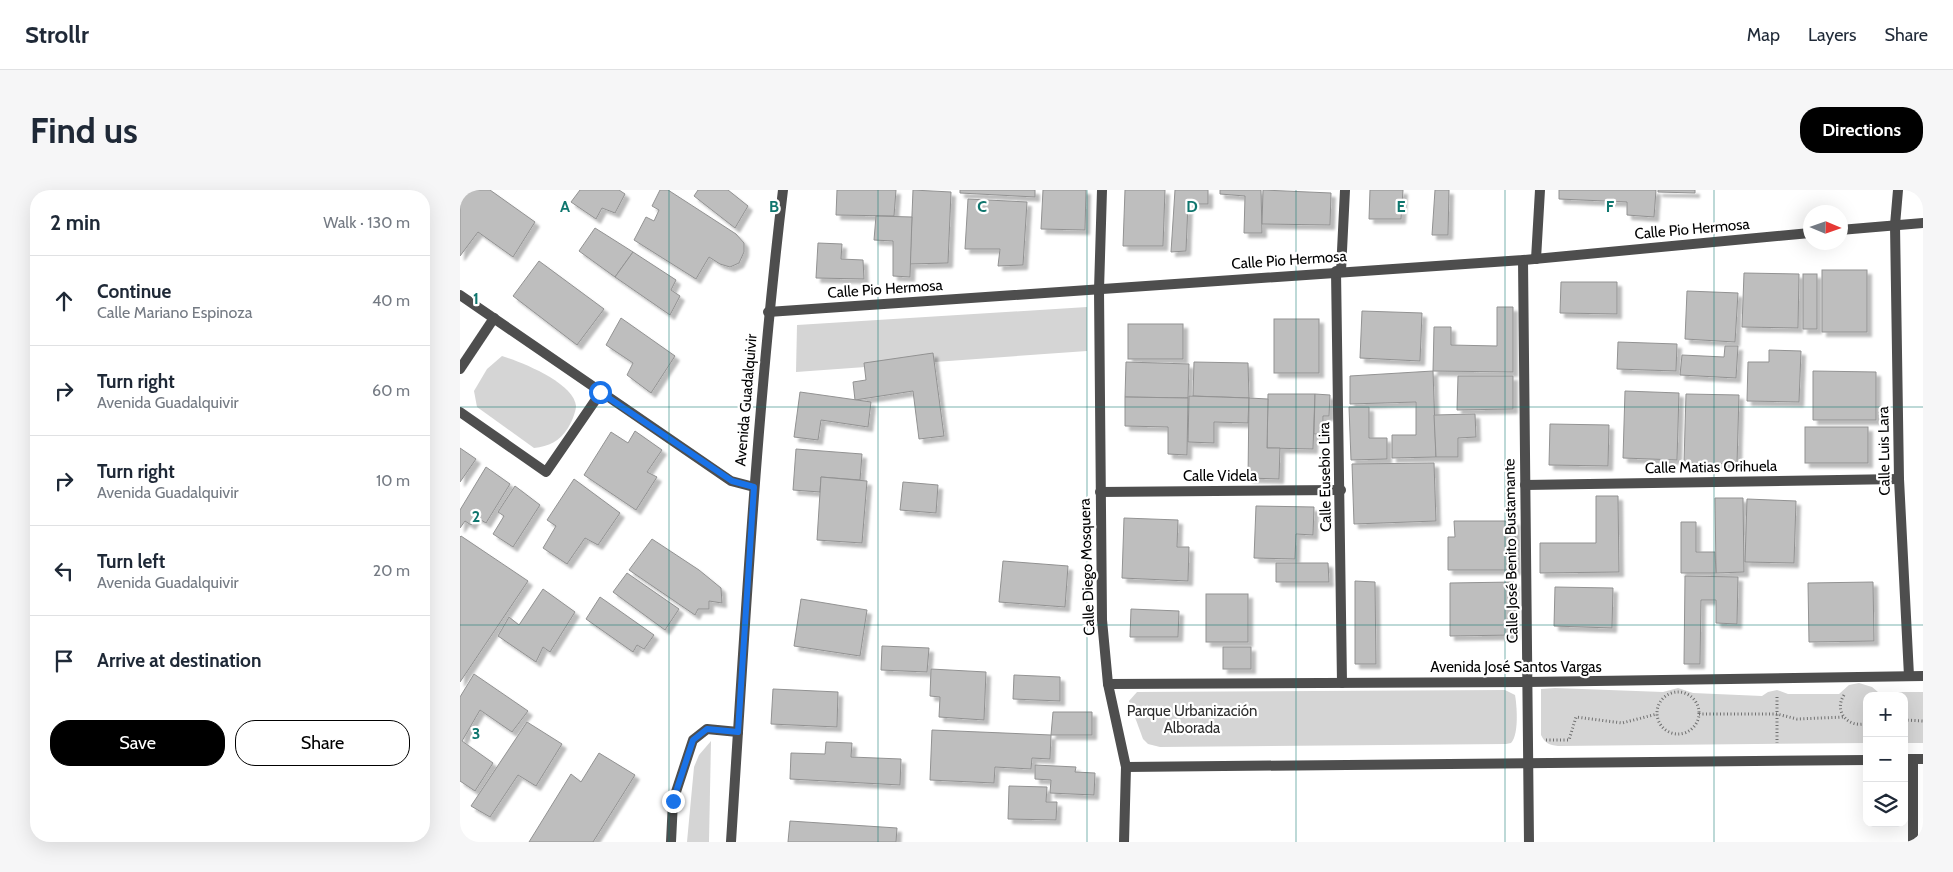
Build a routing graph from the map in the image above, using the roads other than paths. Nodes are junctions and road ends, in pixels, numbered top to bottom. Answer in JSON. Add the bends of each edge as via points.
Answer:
{"nodes":[{"id":1,"x":783,"y":190,"type":"edge"},
{"id":2,"x":1102,"y":190,"type":"edge"},
{"id":3,"x":1345,"y":190,"type":"edge"},
{"id":4,"x":1540,"y":190,"type":"edge"},
{"id":5,"x":1898,"y":190,"type":"edge"},
{"id":6,"x":1923,"y":223,"type":"edge"},
{"id":7,"x":1895,"y":224,"type":"junction"},
{"id":8,"x":1848,"y":229,"type":"edge"},
{"id":9,"x":1803,"y":233,"type":"edge"},
{"id":10,"x":1536,"y":258,"type":"junction"},
{"id":11,"x":1523,"y":260,"type":"junction"},
{"id":12,"x":1339,"y":271,"type":"junction"},
{"id":13,"x":1099,"y":290,"type":"junction"},
{"id":14,"x":460,"y":295,"type":"edge"},
{"id":15,"x":768,"y":312,"type":"junction"},
{"id":16,"x":494,"y":318,"type":"junction"},
{"id":17,"x":460,"y":369,"type":"edge"},
{"id":18,"x":600,"y":392,"type":"junction"},
{"id":19,"x":460,"y":412,"type":"edge"},
{"id":20,"x":1899,"y":479,"type":"junction"},
{"id":21,"x":1525,"y":485,"type":"junction"},
{"id":22,"x":754,"y":487,"type":"junction"},
{"id":23,"x":1340,"y":490,"type":"junction"},
{"id":24,"x":1100,"y":492,"type":"junction"},
{"id":25,"x":1909,"y":676,"type":"junction"},
{"id":26,"x":1923,"y":676,"type":"edge"},
{"id":27,"x":1528,"y":682,"type":"junction"},
{"id":28,"x":1342,"y":683,"type":"junction"},
{"id":29,"x":1108,"y":684,"type":"junction"},
{"id":30,"x":738,"y":732,"type":"junction"},
{"id":31,"x":1913,"y":759,"type":"edge"},
{"id":32,"x":1863,"y":760,"type":"edge"},
{"id":33,"x":1528,"y":764,"type":"junction"},
{"id":34,"x":1126,"y":767,"type":"junction"},
{"id":35,"x":671,"y":842,"type":"edge"},
{"id":36,"x":731,"y":842,"type":"edge"},
{"id":37,"x":1124,"y":842,"type":"edge"},
{"id":38,"x":1529,"y":842,"type":"edge"},
{"id":39,"x":1913,"y":842,"type":"edge"}],
"edges":[{"from":1,"to":15,"type":"street","name":"Avenida Guadalquivir"},
{"from":2,"to":13,"type":"street","name":"Calle Diego Mosquera"},
{"from":3,"to":12,"type":"street","name":"Calle Eusebio Lira"},
{"from":4,"to":10,"type":"street"},
{"from":5,"to":7,"type":"street","name":"Calle Luis Lara"},
{"from":6,"to":7,"type":"street"},
{"from":7,"to":8,"type":"street"},
{"from":7,"to":20,"type":"street","name":"Calle Luis Lara"},
{"from":9,"to":10,"type":"street","name":"Calle Pio Hermosa"},
{"from":10,"to":11,"type":"street","name":"Calle Pio Hermosa"},
{"from":11,"to":12,"type":"street","name":"Calle Pio Hermosa"},
{"from":11,"to":21,"type":"street","name":"Calle José Benito Bustamante"},
{"from":12,"to":13,"type":"street","name":"Calle Pio Hermosa"},
{"from":12,"to":23,"type":"street","name":"Calle Eusebio Lira"},
{"from":13,"to":15,"type":"street","name":"Calle Pio Hermosa"},
{"from":13,"to":24,"type":"street","name":"Calle Diego Mosquera"},
{"from":14,"to":16,"type":"street"},
{"from":15,"to":22,"type":"street","name":"Avenida Guadalquivir"},
{"from":16,"to":17,"type":"street"},
{"from":16,"to":18,"type":"street"},
{"from":18,"to":19,"type":"street","via":[[546,472]]},
{"from":18,"to":22,"type":"street","via":[[732,481]]},
{"from":20,"to":21,"type":"street","name":"Calle Matias Orihuela"},
{"from":20,"to":25,"type":"street","name":"Calle Luis Lara"},
{"from":21,"to":27,"type":"street","name":"Calle José Benito Bustamante"},
{"from":22,"to":30,"type":"street","name":"Avenida Guadalquivir"},
{"from":23,"to":24,"type":"street","name":"Calle Videla"},
{"from":23,"to":28,"type":"street","name":"Calle Eusebio Lira"},
{"from":24,"to":29,"type":"street","name":"Calle Diego Mosquera","via":[[1102,620]]},
{"from":25,"to":26,"type":"street","name":"Avenida José Santos Vargas"},
{"from":25,"to":27,"type":"street","name":"Avenida José Santos Vargas"},
{"from":27,"to":28,"type":"street","name":"Avenida José Santos Vargas"},
{"from":27,"to":33,"type":"street","name":"Calle José Benito Bustamante"},
{"from":28,"to":29,"type":"street","name":"Avenida José Santos Vargas"},
{"from":29,"to":34,"type":"street","name":"Calle Diego Mosquera"},
{"from":30,"to":35,"type":"street","via":[[707,729],[693,740],[673,801]]},
{"from":30,"to":36,"type":"street","name":"Avenida Guadalquivir"},
{"from":31,"to":39,"type":"street"},
{"from":32,"to":33,"type":"street"},
{"from":33,"to":34,"type":"street"},
{"from":33,"to":38,"type":"street","name":"Calle José Benito Bustamante"},
{"from":34,"to":37,"type":"street","name":"Calle Diego Mosquera"}]}
